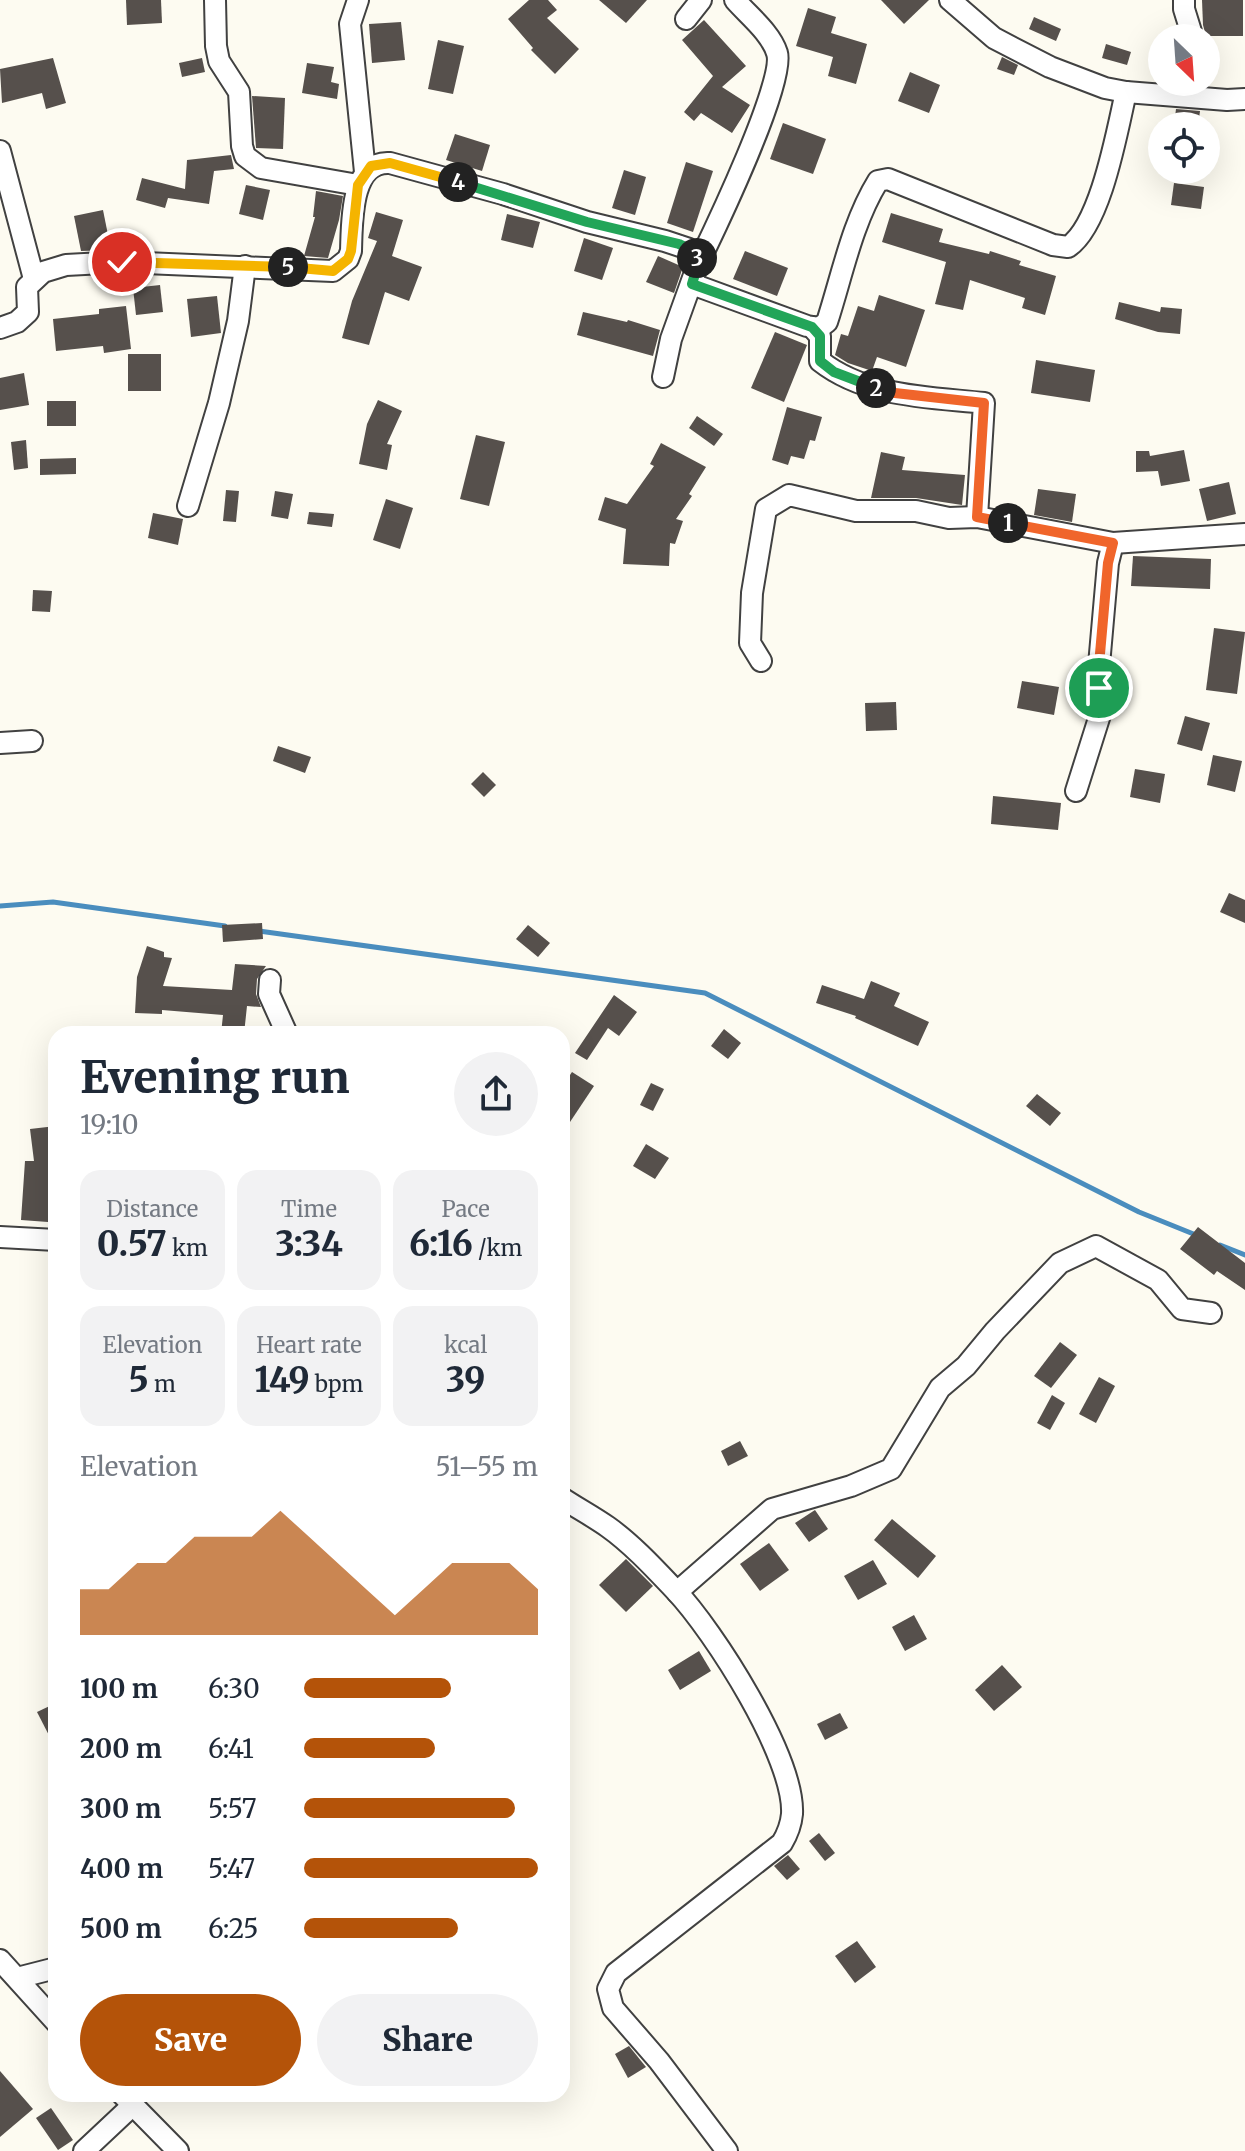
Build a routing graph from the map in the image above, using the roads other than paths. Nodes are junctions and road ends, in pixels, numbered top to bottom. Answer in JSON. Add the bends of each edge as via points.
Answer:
{"nodes":[{"id":1,"x":215,"y":0,"type":"edge"},
{"id":2,"x":358,"y":0,"type":"edge"},
{"id":3,"x":701,"y":0,"type":"edge"},
{"id":4,"x":735,"y":0,"type":"edge"},
{"id":5,"x":950,"y":0,"type":"edge"},
{"id":6,"x":1184,"y":0,"type":"edge"},
{"id":7,"x":686,"y":19,"type":"dead end"},
{"id":8,"x":1189,"y":24,"type":"edge"},
{"id":9,"x":1148,"y":91,"type":"edge"},
{"id":10,"x":1126,"y":92,"type":"junction"},
{"id":11,"x":1220,"y":95,"type":"edge"},
{"id":12,"x":1245,"y":99,"type":"edge"},
{"id":13,"x":0,"y":151,"type":"edge"},
{"id":14,"x":362,"y":179,"type":"junction"},
{"id":15,"x":245,"y":266,"type":"junction"},
{"id":16,"x":35,"y":270,"type":"junction"},
{"id":17,"x":695,"y":274,"type":"junction"},
{"id":18,"x":812,"y":327,"type":"junction"},
{"id":19,"x":0,"y":328,"type":"edge"},
{"id":20,"x":663,"y":377,"type":"dead end"},
{"id":21,"x":188,"y":506,"type":"dead end"},
{"id":22,"x":977,"y":517,"type":"junction"},
{"id":23,"x":1245,"y":534,"type":"edge"},
{"id":24,"x":1113,"y":543,"type":"junction"},
{"id":25,"x":761,"y":661,"type":"dead end"},
{"id":26,"x":32,"y":741,"type":"dead end"},
{"id":27,"x":0,"y":743,"type":"edge"},
{"id":28,"x":1076,"y":791,"type":"dead end"},
{"id":29,"x":270,"y":980,"type":"dead end"},
{"id":30,"x":283,"y":1026,"type":"edge"},
{"id":31,"x":0,"y":1237,"type":"edge"},
{"id":32,"x":48,"y":1240,"type":"edge"},
{"id":33,"x":1211,"y":1313,"type":"dead end"},
{"id":34,"x":570,"y":1503,"type":"edge"},
{"id":35,"x":677,"y":1592,"type":"junction"},
{"id":36,"x":0,"y":1960,"type":"edge"},
{"id":37,"x":48,"y":1970,"type":"edge"},
{"id":38,"x":17,"y":1978,"type":"junction"},
{"id":39,"x":48,"y":2013,"type":"edge"},
{"id":40,"x":125,"y":2102,"type":"edge"},
{"id":41,"x":131,"y":2102,"type":"edge"},
{"id":42,"x":84,"y":2151,"type":"edge"},
{"id":43,"x":178,"y":2151,"type":"edge"},
{"id":44,"x":727,"y":2151,"type":"edge"}],
"edges":[{"from":1,"to":14,"type":"street","via":[[216,46],[219,61],[239,92],[245,156],[261,168]]},
{"from":2,"to":14,"type":"street","via":[[350,24]]},
{"from":3,"to":7,"type":"street"},
{"from":4,"to":17,"type":"street","via":[[778,54],[745,162]]},
{"from":5,"to":10,"type":"street","via":[[994,38],[1050,67]]},
{"from":6,"to":8,"type":"street"},
{"from":9,"to":10,"type":"street"},
{"from":10,"to":18,"type":"street","via":[[1106,173],[1080,239],[1068,247],[1053,245],[888,179],[878,181],[827,322]]},
{"from":11,"to":12,"type":"street"},
{"from":13,"to":16,"type":"street"},
{"from":14,"to":15,"type":"street","via":[[351,251],[341,266],[321,272]]},
{"from":14,"to":17,"type":"street","via":[[377,163],[390,163],[679,244],[694,254]]},
{"from":15,"to":16,"type":"street","via":[[122,262]]},
{"from":15,"to":21,"type":"street","via":[[219,403]]},
{"from":16,"to":19,"type":"street","via":[[27,287],[28,312]]},
{"from":17,"to":18,"type":"street"},
{"from":17,"to":20,"type":"street"},
{"from":18,"to":22,"type":"street","via":[[820,336],[820,361],[834,372],[886,392],[984,403]]},
{"from":22,"to":24,"type":"street"},
{"from":22,"to":25,"type":"street","via":[[856,511],[789,495],[766,509],[750,643]]},
{"from":23,"to":24,"type":"street"},
{"from":24,"to":28,"type":"street","via":[[1099,665],[1100,715]]},
{"from":26,"to":27,"type":"street"},
{"from":29,"to":30,"type":"street","via":[[269,994]]},
{"from":31,"to":32,"type":"street"},
{"from":33,"to":35,"type":"street","via":[[1182,1309],[1158,1280],[1096,1246],[1060,1263],[940,1388],[891,1469],[772,1509]]},
{"from":34,"to":35,"type":"street","via":[[611,1529]]},
{"from":35,"to":44,"type":"street","via":[[727,1658],[776,1753],[792,1812],[789,1831],[782,1843],[616,1973],[608,1989],[613,2008]]},
{"from":36,"to":38,"type":"street"},
{"from":37,"to":38,"type":"street"},
{"from":38,"to":39,"type":"street"},
{"from":40,"to":42,"type":"street"},
{"from":41,"to":43,"type":"street"}]}
